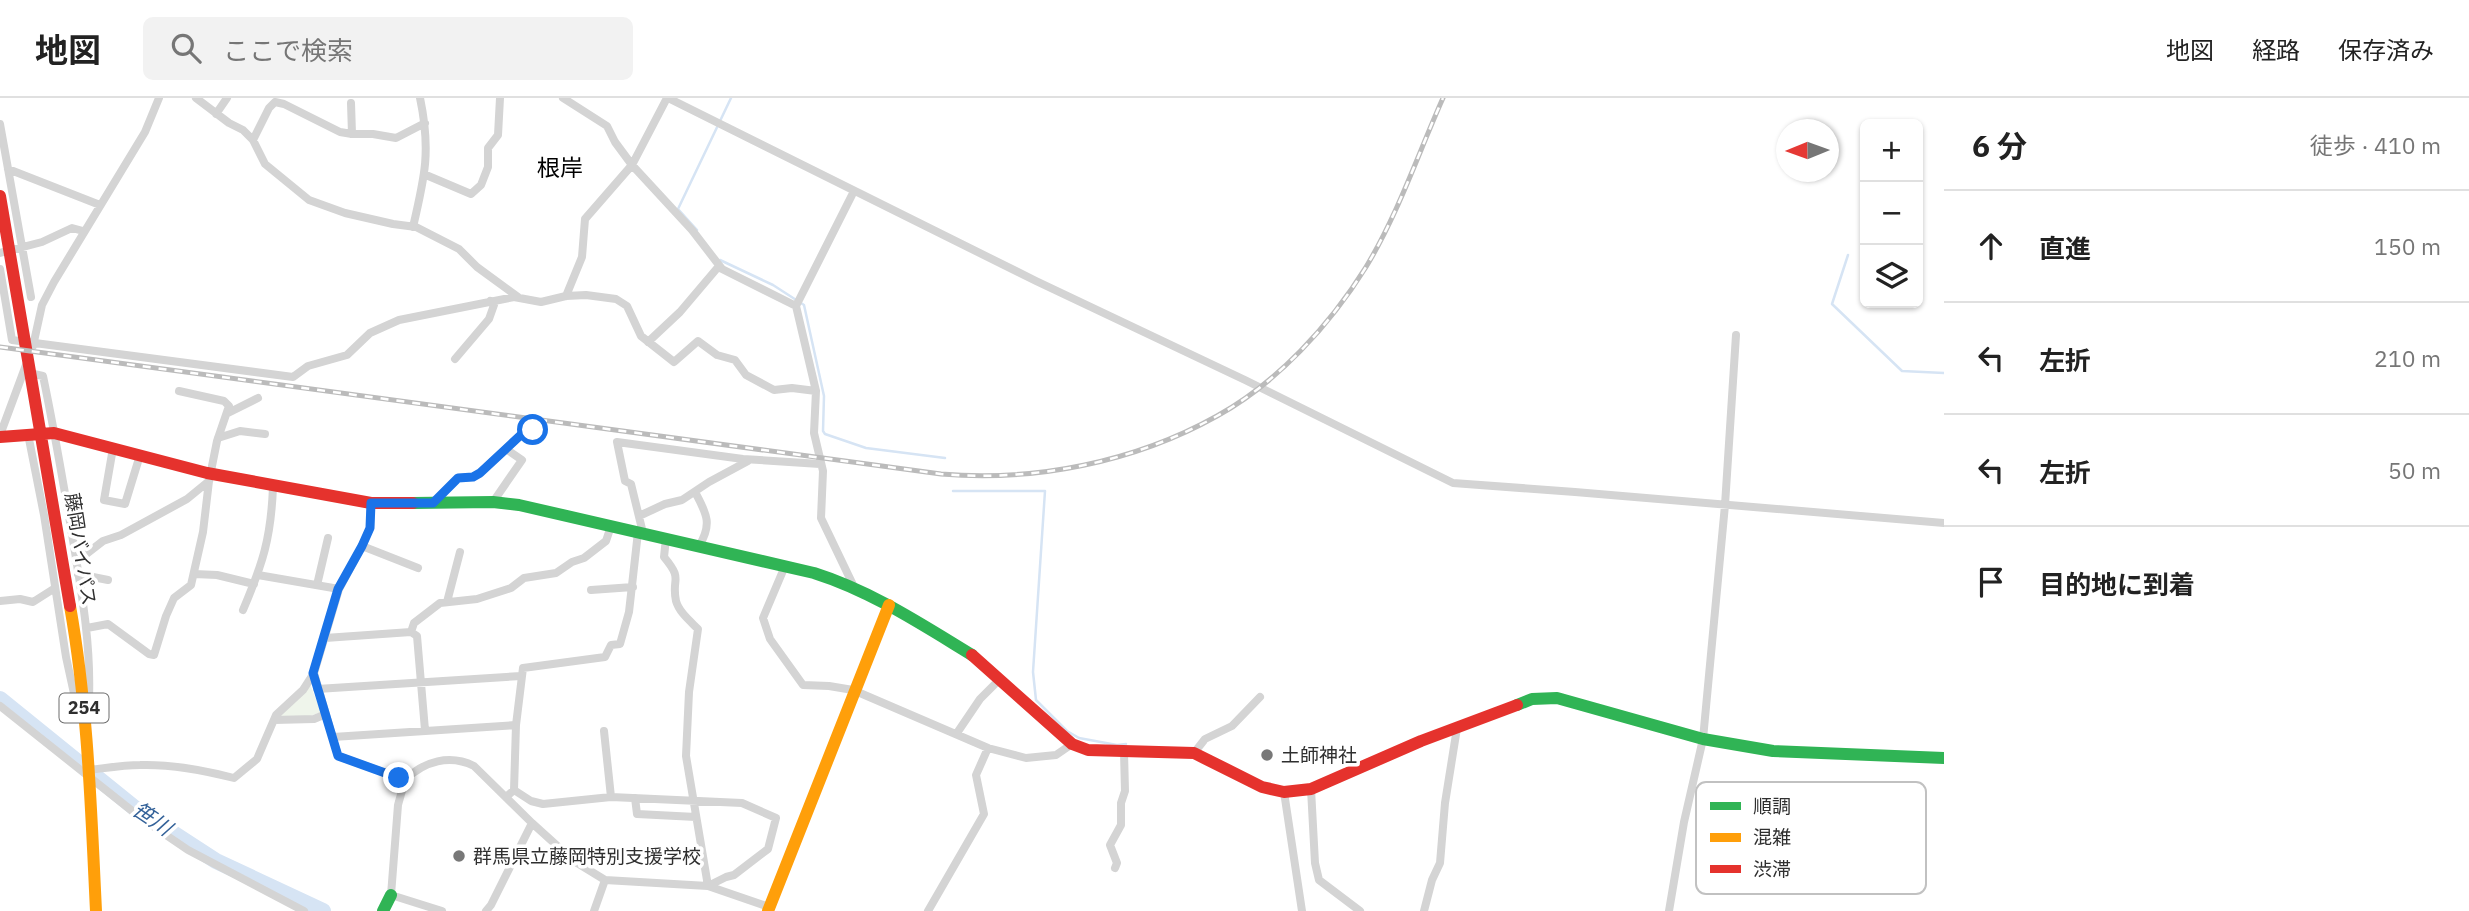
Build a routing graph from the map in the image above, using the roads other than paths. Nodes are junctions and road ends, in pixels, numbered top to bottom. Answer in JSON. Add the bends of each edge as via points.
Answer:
{"nodes":[{"id":1,"x":159,"y":98,"type":"edge"},
{"id":2,"x":196,"y":98,"type":"edge"},
{"id":3,"x":227,"y":98,"type":"edge"},
{"id":4,"x":420,"y":98,"type":"edge"},
{"id":5,"x":500,"y":98,"type":"edge"},
{"id":6,"x":563,"y":98,"type":"edge"},
{"id":7,"x":668,"y":98,"type":"edge"},
{"id":8,"x":577,"y":102,"type":"edge"},
{"id":9,"x":351,"y":103,"type":"dead end"},
{"id":10,"x":216,"y":114,"type":"junction"},
{"id":11,"x":425,"y":123,"type":"junction"},
{"id":12,"x":0,"y":124,"type":"edge"},
{"id":13,"x":352,"y":134,"type":"junction"},
{"id":14,"x":253,"y":141,"type":"junction"},
{"id":15,"x":632,"y":165,"type":"junction"},
{"id":16,"x":8,"y":169,"type":"junction"},
{"id":17,"x":426,"y":175,"type":"junction"},
{"id":18,"x":854,"y":191,"type":"junction"},
{"id":19,"x":1,"y":201,"type":"edge"},
{"id":20,"x":100,"y":205,"type":"junction"},
{"id":21,"x":412,"y":227,"type":"junction"},
{"id":22,"x":83,"y":231,"type":"junction"},
{"id":23,"x":23,"y":248,"type":"junction"},
{"id":24,"x":0,"y":253,"type":"edge"},
{"id":25,"x":719,"y":266,"type":"junction"},
{"id":26,"x":0,"y":269,"type":"edge"},
{"id":27,"x":3,"y":289,"type":"junction"},
{"id":28,"x":566,"y":296,"type":"junction"},
{"id":29,"x":31,"y":297,"type":"junction"},
{"id":30,"x":518,"y":297,"type":"junction"},
{"id":31,"x":490,"y":301,"type":"junction"},
{"id":32,"x":42,"y":305,"type":"junction"},
{"id":33,"x":796,"y":306,"type":"junction"},
{"id":34,"x":1736,"y":335,"type":"dead end"},
{"id":35,"x":35,"y":342,"type":"junction"},
{"id":36,"x":648,"y":342,"type":"junction"},
{"id":37,"x":455,"y":359,"type":"dead end"},
{"id":38,"x":23,"y":372,"type":"junction"},
{"id":39,"x":179,"y":391,"type":"dead end"},
{"id":40,"x":816,"y":391,"type":"junction"},
{"id":41,"x":258,"y":398,"type":"dead end"},
{"id":42,"x":228,"y":412,"type":"junction"},
{"id":43,"x":533,"y":430,"type":"dead end"},
{"id":44,"x":54,"y":433,"type":"junction"},
{"id":45,"x":28,"y":434,"type":"junction"},
{"id":46,"x":265,"y":434,"type":"dead end"},
{"id":47,"x":0,"y":436,"type":"edge"},
{"id":48,"x":218,"y":438,"type":"junction"},
{"id":49,"x":113,"y":448,"type":"junction"},
{"id":50,"x":506,"y":449,"type":"junction"},
{"id":51,"x":140,"y":455,"type":"junction"},
{"id":52,"x":750,"y":460,"type":"junction"},
{"id":53,"x":820,"y":464,"type":"junction"},
{"id":54,"x":210,"y":477,"type":"junction"},
{"id":55,"x":273,"y":487,"type":"junction"},
{"id":56,"x":695,"y":492,"type":"junction"},
{"id":57,"x":493,"y":502,"type":"junction"},
{"id":58,"x":371,"y":503,"type":"junction"},
{"id":59,"x":433,"y":503,"type":"junction"},
{"id":60,"x":1725,"y":505,"type":"junction"},
{"id":61,"x":639,"y":516,"type":"junction"},
{"id":62,"x":1944,"y":523,"type":"edge"},
{"id":63,"x":611,"y":526,"type":"junction"},
{"id":64,"x":641,"y":532,"type":"junction"},
{"id":65,"x":328,"y":538,"type":"dead end"},
{"id":66,"x":666,"y":538,"type":"junction"},
{"id":67,"x":362,"y":546,"type":"junction"},
{"id":68,"x":699,"y":546,"type":"junction"},
{"id":69,"x":460,"y":552,"type":"dead end"},
{"id":70,"x":76,"y":562,"type":"junction"},
{"id":71,"x":785,"y":566,"type":"junction"},
{"id":72,"x":418,"y":568,"type":"dead end"},
{"id":73,"x":78,"y":574,"type":"junction"},
{"id":74,"x":194,"y":574,"type":"junction"},
{"id":75,"x":108,"y":580,"type":"dead end"},
{"id":76,"x":256,"y":580,"type":"junction"},
{"id":77,"x":317,"y":585,"type":"junction"},
{"id":78,"x":633,"y":587,"type":"junction"},
{"id":79,"x":55,"y":589,"type":"junction"},
{"id":80,"x":338,"y":589,"type":"junction"},
{"id":81,"x":855,"y":589,"type":"junction"},
{"id":82,"x":591,"y":590,"type":"dead end"},
{"id":83,"x":0,"y":601,"type":"edge"},
{"id":84,"x":447,"y":602,"type":"junction"},
{"id":85,"x":889,"y":605,"type":"junction"},
{"id":86,"x":243,"y":610,"type":"dead end"},
{"id":87,"x":87,"y":628,"type":"junction"},
{"id":88,"x":411,"y":632,"type":"junction"},
{"id":89,"x":325,"y":638,"type":"junction"},
{"id":90,"x":313,"y":673,"type":"junction"},
{"id":91,"x":520,"y":676,"type":"junction"},
{"id":92,"x":1000,"y":680,"type":"junction"},
{"id":93,"x":421,"y":683,"type":"junction"},
{"id":94,"x":317,"y":689,"type":"junction"},
{"id":95,"x":853,"y":691,"type":"junction"},
{"id":96,"x":1260,"y":697,"type":"dead end"},
{"id":97,"x":0,"y":706,"type":"edge"},
{"id":98,"x":327,"y":714,"type":"junction"},
{"id":99,"x":274,"y":720,"type":"junction"},
{"id":100,"x":516,"y":725,"type":"junction"},
{"id":101,"x":1457,"y":728,"type":"junction"},
{"id":102,"x":425,"y":730,"type":"junction"},
{"id":103,"x":604,"y":732,"type":"dead end"},
{"id":104,"x":957,"y":733,"type":"junction"},
{"id":105,"x":333,"y":737,"type":"junction"},
{"id":106,"x":1703,"y":739,"type":"junction"},
{"id":107,"x":1072,"y":744,"type":"junction"},
{"id":108,"x":988,"y":748,"type":"junction"},
{"id":109,"x":88,"y":749,"type":"junction"},
{"id":110,"x":1124,"y":752,"type":"junction"},
{"id":111,"x":1194,"y":752,"type":"junction"},
{"id":112,"x":1944,"y":758,"type":"edge"},
{"id":113,"x":90,"y":774,"type":"junction"},
{"id":114,"x":405,"y":780,"type":"junction"},
{"id":115,"x":1311,"y":789,"type":"junction"},
{"id":116,"x":514,"y":790,"type":"junction"},
{"id":117,"x":1284,"y":792,"type":"junction"},
{"id":118,"x":506,"y":797,"type":"junction"},
{"id":119,"x":611,"y":797,"type":"junction"},
{"id":120,"x":635,"y":798,"type":"junction"},
{"id":121,"x":694,"y":801,"type":"junction"},
{"id":122,"x":696,"y":817,"type":"junction"},
{"id":123,"x":532,"y":823,"type":"junction"},
{"id":124,"x":1115,"y":868,"type":"dead end"},
{"id":125,"x":606,"y":880,"type":"junction"},
{"id":126,"x":708,"y":886,"type":"junction"},
{"id":127,"x":391,"y":894,"type":"junction"},
{"id":128,"x":769,"y":909,"type":"edge"},
{"id":129,"x":96,"y":911,"type":"edge"},
{"id":130,"x":304,"y":911,"type":"edge"},
{"id":131,"x":383,"y":911,"type":"edge"},
{"id":132,"x":442,"y":911,"type":"edge"},
{"id":133,"x":486,"y":911,"type":"edge"},
{"id":134,"x":594,"y":911,"type":"edge"},
{"id":135,"x":928,"y":911,"type":"edge"},
{"id":136,"x":1302,"y":911,"type":"edge"},
{"id":137,"x":1360,"y":911,"type":"edge"},
{"id":138,"x":1424,"y":911,"type":"edge"},
{"id":139,"x":1669,"y":911,"type":"edge"}],
"edges":[{"from":1,"to":20,"type":"street","via":[[145,132]]},
{"from":2,"to":10,"type":"street"},
{"from":3,"to":10,"type":"street"},
{"from":4,"to":11,"type":"street"},
{"from":5,"to":17,"type":"street","via":[[498,135],[488,148],[488,167],[481,185],[471,194]]},
{"from":6,"to":8,"type":"street"},
{"from":7,"to":15,"type":"street"},
{"from":7,"to":18,"type":"street"},
{"from":8,"to":15,"type":"street","via":[[607,126]]},
{"from":9,"to":13,"type":"street"},
{"from":10,"to":14,"type":"street"},
{"from":11,"to":13,"type":"street","via":[[396,138]]},
{"from":11,"to":17,"type":"street"},
{"from":12,"to":16,"type":"street"},
{"from":13,"to":14,"type":"street","via":[[275,102]]},
{"from":14,"to":21,"type":"street","via":[[265,164],[309,200]]},
{"from":15,"to":25,"type":"street"},
{"from":15,"to":28,"type":"street","via":[[585,219],[582,257]]},
{"from":16,"to":20,"type":"street"},
{"from":16,"to":23,"type":"street"},
{"from":17,"to":21,"type":"street"},
{"from":18,"to":33,"type":"street"},
{"from":18,"to":60,"type":"street","via":[[1454,483]]},
{"from":19,"to":109,"type":"main road","name":"藤岡バイパス","number":"254","via":[[78,651]]},
{"from":20,"to":22,"type":"street"},
{"from":21,"to":30,"type":"street","via":[[458,249]]},
{"from":22,"to":23,"type":"street","via":[[72,228]]},
{"from":22,"to":32,"type":"street"},
{"from":23,"to":24,"type":"street"},
{"from":23,"to":29,"type":"street"},
{"from":25,"to":33,"type":"street"},
{"from":25,"to":36,"type":"street"},
{"from":26,"to":27,"type":"street"},
{"from":27,"to":29,"type":"street"},
{"from":27,"to":35,"type":"street","via":[[12,340]]},
{"from":28,"to":30,"type":"street","via":[[541,302]]},
{"from":28,"to":36,"type":"street","via":[[615,299],[627,306],[640,336]]},
{"from":29,"to":32,"type":"street"},
{"from":30,"to":31,"type":"street"},
{"from":31,"to":35,"type":"street","via":[[399,320],[369,334],[347,355],[308,366],[293,377]]},
{"from":31,"to":37,"type":"street","via":[[494,304],[489,318]]},
{"from":32,"to":35,"type":"street"},
{"from":33,"to":40,"type":"street"},
{"from":34,"to":60,"type":"street"},
{"from":35,"to":38,"type":"street"},
{"from":36,"to":40,"type":"street","via":[[674,362],[698,341],[717,355],[735,360],[746,375],[774,390]]},
{"from":38,"to":44,"type":"street","via":[[43,376]]},
{"from":38,"to":47,"type":"street"},
{"from":39,"to":42,"type":"street","via":[[224,401]]},
{"from":40,"to":53,"type":"street","via":[[814,433]]},
{"from":41,"to":42,"type":"street"},
{"from":42,"to":48,"type":"street"},
{"from":43,"to":50,"type":"street","via":[[524,432]]},
{"from":44,"to":45,"type":"main road"},
{"from":44,"to":49,"type":"main road"},
{"from":44,"to":70,"type":"street"},
{"from":45,"to":47,"type":"main road"},
{"from":45,"to":79,"type":"street"},
{"from":46,"to":48,"type":"street","via":[[240,431]]},
{"from":48,"to":54,"type":"street"},
{"from":49,"to":51,"type":"main road"},
{"from":49,"to":51,"type":"street","via":[[104,500],[125,504]]},
{"from":50,"to":57,"type":"street","via":[[523,460]]},
{"from":50,"to":59,"type":"street","via":[[480,473],[458,478]]},
{"from":51,"to":54,"type":"main road"},
{"from":52,"to":53,"type":"street"},
{"from":52,"to":56,"type":"street"},
{"from":52,"to":61,"type":"street","via":[[617,443]]},
{"from":53,"to":81,"type":"street","via":[[821,518]]},
{"from":54,"to":55,"type":"main road"},
{"from":54,"to":70,"type":"street","via":[[187,499],[103,541]]},
{"from":54,"to":74,"type":"street"},
{"from":55,"to":58,"type":"main road"},
{"from":55,"to":76,"type":"street","via":[[269,537]]},
{"from":56,"to":61,"type":"street"},
{"from":56,"to":68,"type":"street","via":[[707,516],[707,534]]},
{"from":57,"to":59,"type":"main road"},
{"from":57,"to":63,"type":"main road"},
{"from":58,"to":59,"type":"main road"},
{"from":58,"to":67,"type":"street","via":[[370,528]]},
{"from":60,"to":62,"type":"street"},
{"from":60,"to":106,"type":"street"},
{"from":61,"to":64,"type":"street"},
{"from":63,"to":64,"type":"main road"},
{"from":63,"to":84,"type":"street","via":[[606,541],[556,573],[524,578],[511,588],[478,599]]},
{"from":64,"to":66,"type":"main road"},
{"from":64,"to":78,"type":"street"},
{"from":65,"to":77,"type":"street"},
{"from":66,"to":68,"type":"main road"},
{"from":66,"to":121,"type":"street","via":[[664,557],[677,575],[676,602],[698,629],[686,756]]},
{"from":67,"to":72,"type":"street"},
{"from":67,"to":80,"type":"street"},
{"from":68,"to":71,"type":"main road"},
{"from":69,"to":84,"type":"street"},
{"from":70,"to":73,"type":"street"},
{"from":71,"to":81,"type":"main road"},
{"from":71,"to":95,"type":"street","via":[[763,618],[770,639],[803,685]]},
{"from":73,"to":75,"type":"street"},
{"from":73,"to":87,"type":"street"},
{"from":74,"to":76,"type":"street"},
{"from":74,"to":87,"type":"street","via":[[191,584],[174,598],[154,654],[108,624]]},
{"from":76,"to":77,"type":"street"},
{"from":76,"to":86,"type":"street"},
{"from":77,"to":80,"type":"street"},
{"from":78,"to":82,"type":"street"},
{"from":78,"to":91,"type":"street","via":[[620,644],[611,645],[605,657],[523,668]]},
{"from":79,"to":83,"type":"street","via":[[33,601]]},
{"from":79,"to":109,"type":"street"},
{"from":80,"to":89,"type":"street"},
{"from":81,"to":85,"type":"main road"},
{"from":84,"to":88,"type":"street","via":[[414,624]]},
{"from":85,"to":92,"type":"main road","via":[[976,657]]},
{"from":85,"to":95,"type":"main road"},
{"from":87,"to":109,"type":"street"},
{"from":88,"to":89,"type":"street"},
{"from":88,"to":93,"type":"street","via":[[417,636]]},
{"from":89,"to":90,"type":"street"},
{"from":90,"to":94,"type":"street"},
{"from":90,"to":99,"type":"street"},
{"from":91,"to":93,"type":"street"},
{"from":91,"to":100,"type":"street"},
{"from":92,"to":104,"type":"street","via":[[980,699]]},
{"from":92,"to":107,"type":"main road"},
{"from":93,"to":94,"type":"street"},
{"from":93,"to":102,"type":"street"},
{"from":94,"to":98,"type":"street"},
{"from":95,"to":104,"type":"street"},
{"from":95,"to":128,"type":"main road"},
{"from":96,"to":111,"type":"street","via":[[1232,726],[1205,738]]},
{"from":97,"to":113,"type":"street"},
{"from":98,"to":99,"type":"street","via":[[314,719]]},
{"from":98,"to":105,"type":"street"},
{"from":99,"to":113,"type":"street","via":[[257,759],[234,778],[202,769],[140,765]]},
{"from":100,"to":102,"type":"street"},
{"from":100,"to":116,"type":"street"},
{"from":101,"to":106,"type":"main road","via":[[1532,699],[1557,698]]},
{"from":101,"to":115,"type":"main road"},
{"from":101,"to":138,"type":"street","via":[[1440,863]]},
{"from":102,"to":105,"type":"street"},
{"from":103,"to":119,"type":"street"},
{"from":104,"to":108,"type":"street"},
{"from":105,"to":114,"type":"street","via":[[338,756]]},
{"from":106,"to":112,"type":"main road","via":[[1773,751]]},
{"from":106,"to":139,"type":"street"},
{"from":107,"to":108,"type":"street","via":[[1056,755],[1026,758]]},
{"from":107,"to":110,"type":"main road"},
{"from":108,"to":135,"type":"street","via":[[976,775],[984,814]]},
{"from":109,"to":113,"type":"main road","name":"藤岡バイパス","number":"254"},
{"from":110,"to":111,"type":"main road"},
{"from":110,"to":124,"type":"street","via":[[1121,825],[1110,845]]},
{"from":111,"to":117,"type":"main road","via":[[1262,787]]},
{"from":113,"to":129,"type":"main road","name":"藤岡バイパス","number":"254"},
{"from":113,"to":130,"type":"street","via":[[141,818],[188,850]]},
{"from":114,"to":118,"type":"street","via":[[439,760],[463,761]]},
{"from":114,"to":127,"type":"street","via":[[398,804]]},
{"from":115,"to":117,"type":"main road"},
{"from":115,"to":137,"type":"street","via":[[1319,880]]},
{"from":116,"to":118,"type":"street"},
{"from":116,"to":119,"type":"street","via":[[543,804]]},
{"from":117,"to":136,"type":"street"},
{"from":118,"to":123,"type":"street"},
{"from":119,"to":120,"type":"street"},
{"from":120,"to":121,"type":"street"},
{"from":120,"to":122,"type":"street","via":[[637,814]]},
{"from":121,"to":122,"type":"street"},
{"from":121,"to":126,"type":"street","via":[[743,803],[776,818],[768,849],[734,875]]},
{"from":122,"to":126,"type":"street"},
{"from":123,"to":125,"type":"street","via":[[564,853]]},
{"from":123,"to":133,"type":"street"},
{"from":125,"to":126,"type":"street"},
{"from":125,"to":134,"type":"street"},
{"from":126,"to":128,"type":"street"},
{"from":127,"to":131,"type":"main road"},
{"from":127,"to":132,"type":"street"}]}
